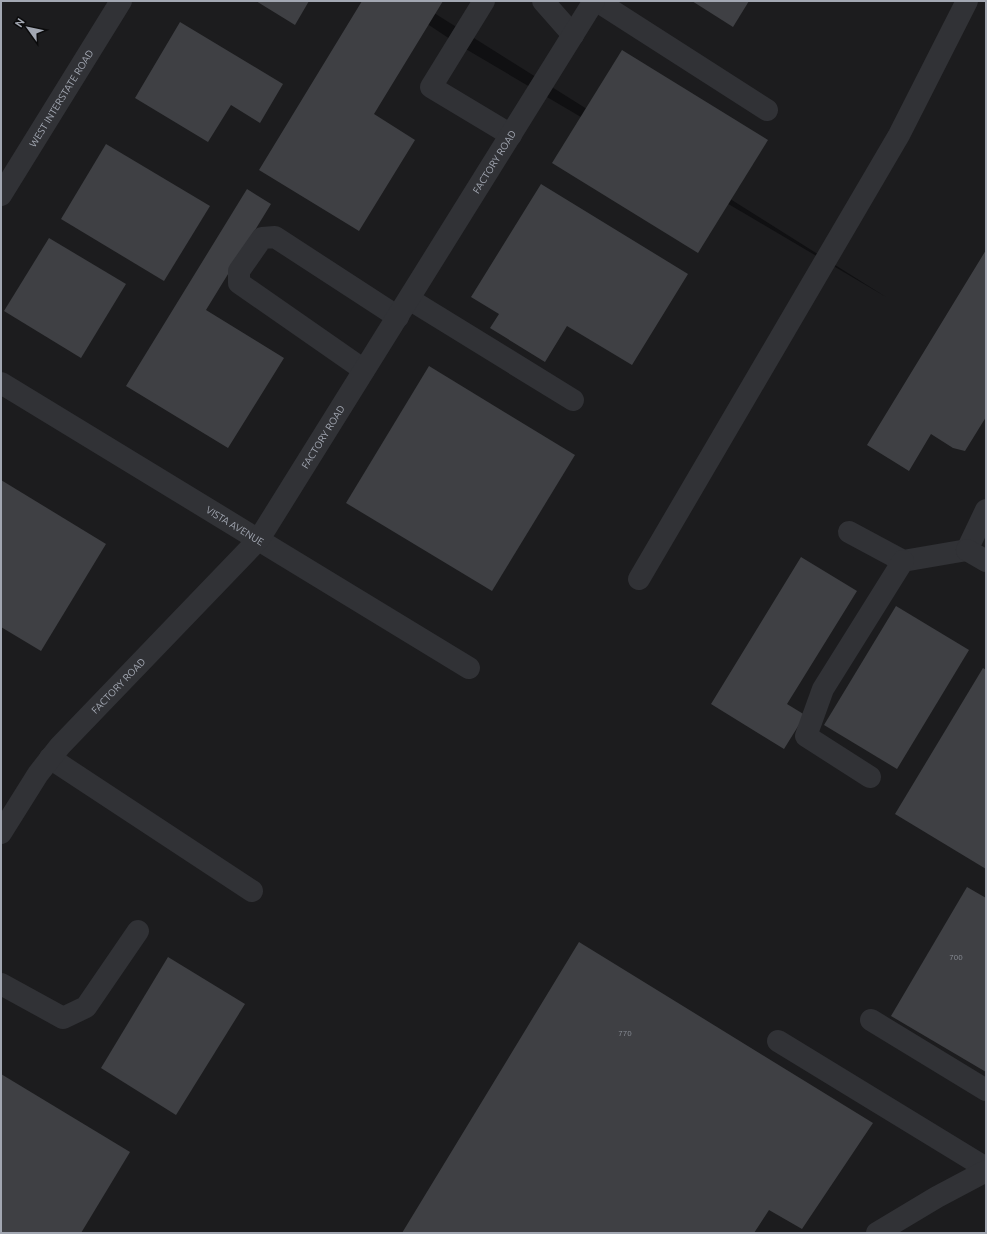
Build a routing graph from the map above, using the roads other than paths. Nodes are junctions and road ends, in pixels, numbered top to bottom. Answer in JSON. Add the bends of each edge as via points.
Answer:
{"nodes":[{"id":1,"x":121,"y":1,"type":"edge"},
{"id":2,"x":484,"y":1,"type":"edge"},
{"id":3,"x":543,"y":1,"type":"edge"},
{"id":4,"x":595,"y":1,"type":"edge"},
{"id":5,"x":967,"y":1,"type":"edge"},
{"id":6,"x":572,"y":35,"type":"junction"},
{"id":7,"x":767,"y":110,"type":"dead end"},
{"id":8,"x":511,"y":135,"type":"junction"},
{"id":9,"x":1,"y":195,"type":"edge"},
{"id":10,"x":403,"y":308,"type":"junction"},
{"id":11,"x":364,"y":370,"type":"junction"},
{"id":12,"x":1,"y":383,"type":"edge"},
{"id":13,"x":573,"y":400,"type":"dead end"},
{"id":14,"x":986,"y":510,"type":"edge"},
{"id":15,"x":849,"y":532,"type":"dead end"},
{"id":16,"x":259,"y":539,"type":"junction"},
{"id":17,"x":967,"y":550,"type":"junction"},
{"id":18,"x":903,"y":561,"type":"junction"},
{"id":19,"x":986,"y":561,"type":"edge"},
{"id":20,"x":639,"y":579,"type":"dead end"},
{"id":21,"x":469,"y":668,"type":"dead end"},
{"id":22,"x":50,"y":758,"type":"junction"},
{"id":23,"x":870,"y":777,"type":"dead end"},
{"id":24,"x":1,"y":833,"type":"edge"},
{"id":25,"x":252,"y":891,"type":"dead end"},
{"id":26,"x":138,"y":931,"type":"dead end"},
{"id":27,"x":1,"y":984,"type":"edge"},
{"id":28,"x":871,"y":1020,"type":"dead end"},
{"id":29,"x":778,"y":1041,"type":"dead end"},
{"id":30,"x":986,"y":1090,"type":"edge"},
{"id":31,"x":986,"y":1170,"type":"edge"},
{"id":32,"x":877,"y":1233,"type":"edge"}],
"edges":[{"from":1,"to":9,"type":"street","name":"WEST INTERSTATE ROAD"},
{"from":2,"to":8,"type":"street","via":[[431,87]]},
{"from":3,"to":6,"type":"street"},
{"from":4,"to":6,"type":"street","name":"FACTORY ROAD"},
{"from":4,"to":7,"type":"street"},
{"from":5,"to":20,"type":"street","via":[[899,134]]},
{"from":6,"to":8,"type":"street","name":"FACTORY ROAD"},
{"from":8,"to":10,"type":"street","name":"FACTORY ROAD"},
{"from":10,"to":11,"type":"street","name":"FACTORY ROAD"},
{"from":10,"to":11,"type":"street","via":[[275,237],[262,238],[240,271],[239,283]]},
{"from":10,"to":13,"type":"street"},
{"from":11,"to":16,"type":"street","name":"FACTORY ROAD"},
{"from":12,"to":16,"type":"street","name":"VISTA AVENUE"},
{"from":14,"to":17,"type":"street"},
{"from":15,"to":18,"type":"street"},
{"from":16,"to":21,"type":"street","name":"VISTA AVENUE"},
{"from":16,"to":22,"type":"street","name":"FACTORY ROAD"},
{"from":17,"to":18,"type":"street"},
{"from":17,"to":19,"type":"street"},
{"from":18,"to":23,"type":"street","via":[[823,689],[806,736]]},
{"from":22,"to":24,"type":"street","name":"FACTORY ROAD"},
{"from":22,"to":25,"type":"street"},
{"from":26,"to":27,"type":"street","via":[[86,1007],[63,1018]]},
{"from":28,"to":30,"type":"street"},
{"from":29,"to":31,"type":"street"},
{"from":31,"to":32,"type":"street"}]}
